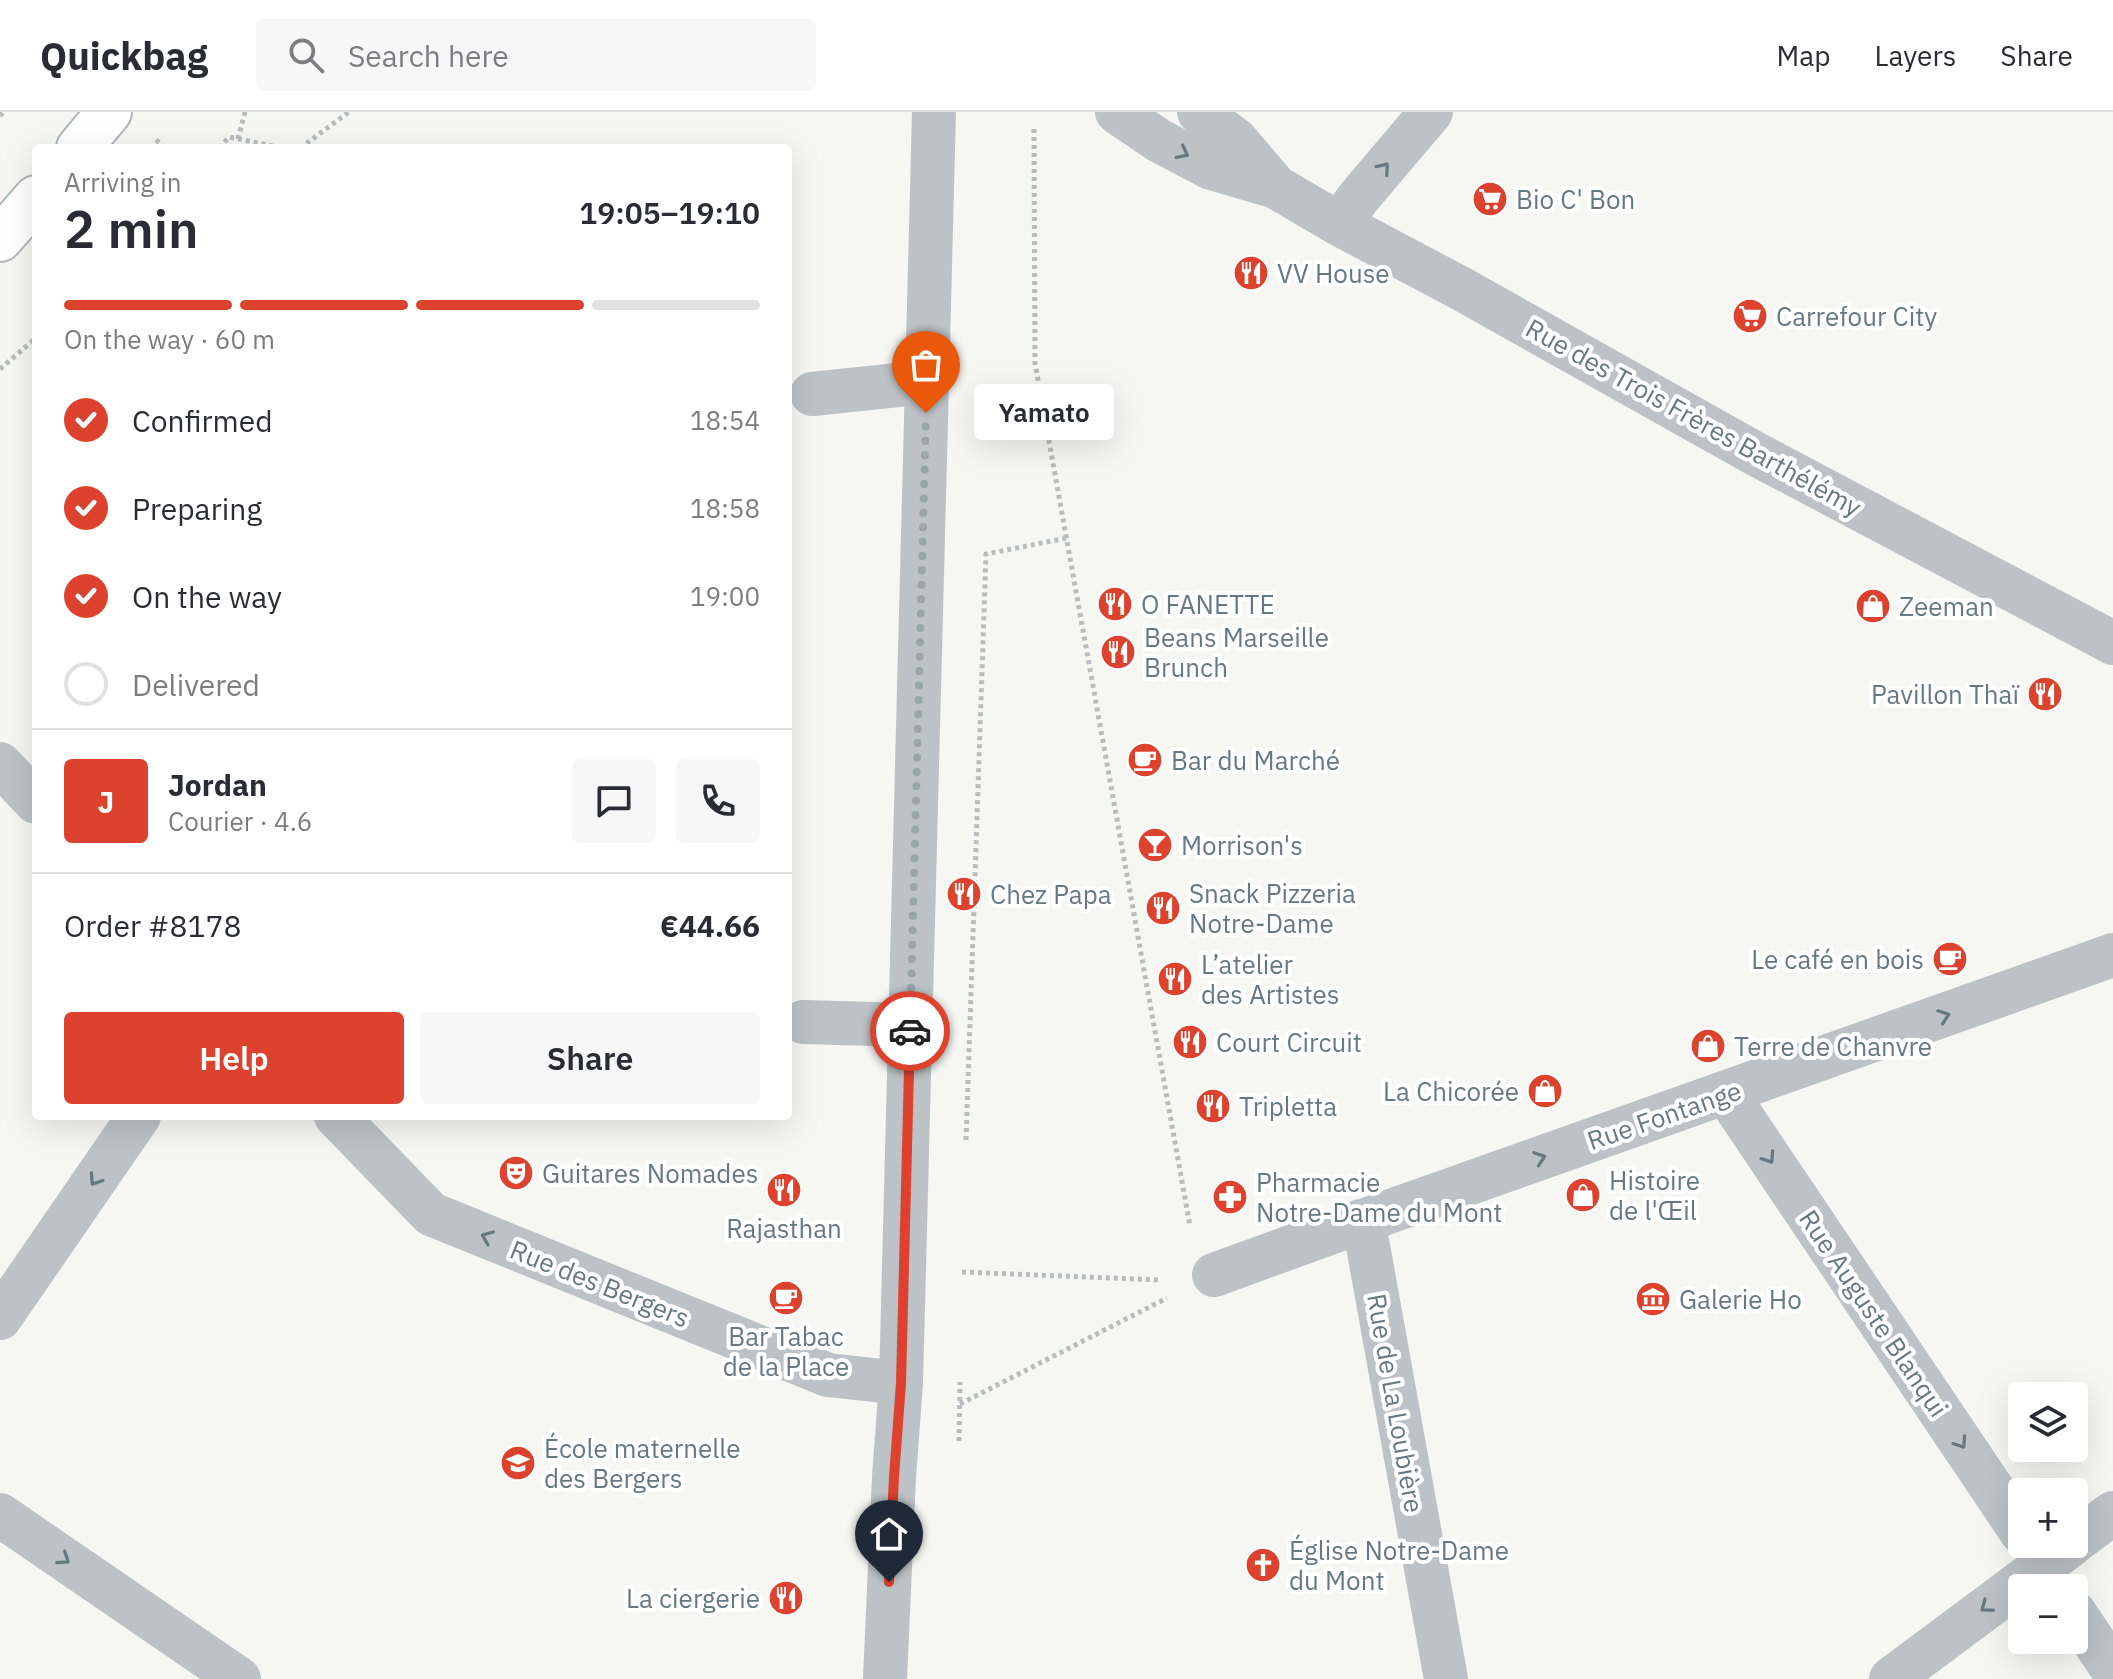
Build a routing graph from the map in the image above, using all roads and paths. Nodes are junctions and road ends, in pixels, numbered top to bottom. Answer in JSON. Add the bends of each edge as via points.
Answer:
{"nodes":[{"id":1,"x":109,"y":112,"type":"edge"},
{"id":2,"x":245,"y":112,"type":"edge"},
{"id":3,"x":349,"y":112,"type":"edge"},
{"id":4,"x":934,"y":112,"type":"edge"},
{"id":5,"x":1117,"y":112,"type":"edge"},
{"id":6,"x":1199,"y":112,"type":"edge"},
{"id":7,"x":1431,"y":112,"type":"edge"},
{"id":8,"x":1034,"y":129,"type":"dead end"},
{"id":9,"x":238,"y":139,"type":"junction"},
{"id":10,"x":82,"y":144,"type":"edge"},
{"id":11,"x":223,"y":144,"type":"edge"},
{"id":12,"x":262,"y":144,"type":"edge"},
{"id":13,"x":305,"y":144,"type":"edge"},
{"id":14,"x":1276,"y":187,"type":"junction"},
{"id":15,"x":32,"y":203,"type":"edge"},
{"id":16,"x":1339,"y":224,"type":"junction"},
{"id":17,"x":0,"y":239,"type":"edge"},
{"id":18,"x":32,"y":341,"type":"edge"},
{"id":19,"x":0,"y":369,"type":"edge"},
{"id":20,"x":927,"y":382,"type":"junction"},
{"id":21,"x":812,"y":394,"type":"dead end"},
{"id":22,"x":1067,"y":538,"type":"junction"},
{"id":23,"x":2113,"y":643,"type":"edge"},
{"id":24,"x":0,"y":764,"type":"edge"},
{"id":25,"x":32,"y":798,"type":"edge"},
{"id":26,"x":2113,"y":955,"type":"edge"},
{"id":27,"x":803,"y":1022,"type":"dead end"},
{"id":28,"x":910,"y":1025,"type":"junction"},
{"id":29,"x":1726,"y":1093,"type":"junction"},
{"id":30,"x":136,"y":1120,"type":"edge"},
{"id":31,"x":340,"y":1120,"type":"edge"},
{"id":32,"x":966,"y":1145,"type":"dead end"},
{"id":33,"x":1361,"y":1221,"type":"junction"},
{"id":34,"x":962,"y":1272,"type":"dead end"},
{"id":35,"x":1207,"y":1278,"type":"junction"},
{"id":36,"x":0,"y":1318,"type":"edge"},
{"id":37,"x":960,"y":1375,"type":"dead end"},
{"id":38,"x":901,"y":1383,"type":"junction"},
{"id":39,"x":960,"y":1404,"type":"junction"},
{"id":40,"x":959,"y":1441,"type":"dead end"},
{"id":41,"x":2008,"y":1493,"type":"edge"},
{"id":42,"x":2113,"y":1513,"type":"edge"},
{"id":43,"x":0,"y":1515,"type":"edge"},
{"id":44,"x":2088,"y":1529,"type":"edge"},
{"id":45,"x":2044,"y":1558,"type":"edge"},
{"id":46,"x":2088,"y":1633,"type":"edge"},
{"id":47,"x":2113,"y":1670,"type":"edge"},
{"id":48,"x":239,"y":1679,"type":"edge"},
{"id":49,"x":885,"y":1679,"type":"edge"},
{"id":50,"x":1446,"y":1679,"type":"edge"},
{"id":51,"x":1891,"y":1679,"type":"edge"}],
"edges":[{"from":1,"to":10,"type":"main road"},
{"from":2,"to":9,"type":"path"},
{"from":3,"to":13,"type":"path"},
{"from":4,"to":20,"type":"street"},
{"from":5,"to":14,"type":"street","name":"Rue des Trois Frères Barthélémy","one_way":true,"via":[[1211,168]]},
{"from":6,"to":14,"type":"street","name":"Rue des Trois Frères Barthélémy","via":[[1236,140]]},
{"from":16,"to":7,"type":"street","one_way":true},
{"from":8,"to":22,"type":"path","via":[[1035,363]]},
{"from":9,"to":11,"type":"path","via":[[229,137]]},
{"from":9,"to":12,"type":"path"},
{"from":14,"to":16,"type":"street","name":"Rue des Trois Frères Barthélémy"},
{"from":15,"to":17,"type":"main road"},
{"from":16,"to":23,"type":"street","name":"Rue des Trois Frères Barthélémy"},
{"from":18,"to":19,"type":"path"},
{"from":20,"to":21,"type":"street"},
{"from":20,"to":28,"type":"street"},
{"from":22,"to":32,"type":"path","via":[[986,554]]},
{"from":22,"to":35,"type":"path"},
{"from":24,"to":25,"type":"street"},
{"from":29,"to":26,"type":"street","name":"Rue Fontange","one_way":true},
{"from":27,"to":28,"type":"street"},
{"from":28,"to":38,"type":"street"},
{"from":33,"to":29,"type":"street","name":"Rue Fontange","one_way":true},
{"from":29,"to":41,"type":"street","name":"Rue Auguste Blanqui","one_way":true},
{"from":30,"to":36,"type":"street","one_way":true},
{"from":38,"to":31,"type":"street","name":"Rue des Bergers","one_way":true,"via":[[828,1375],[431,1214]]},
{"from":33,"to":35,"type":"street","name":"Rue Fontange"},
{"from":33,"to":50,"type":"street","name":"Rue de La Loubière"},
{"from":34,"to":35,"type":"path"},
{"from":35,"to":39,"type":"path"},
{"from":37,"to":39,"type":"path"},
{"from":38,"to":49,"type":"street"},
{"from":39,"to":40,"type":"path"},
{"from":42,"to":44,"type":"street"},
{"from":43,"to":48,"type":"street","one_way":true},
{"from":45,"to":51,"type":"street","one_way":true},
{"from":46,"to":47,"type":"street"}]}
